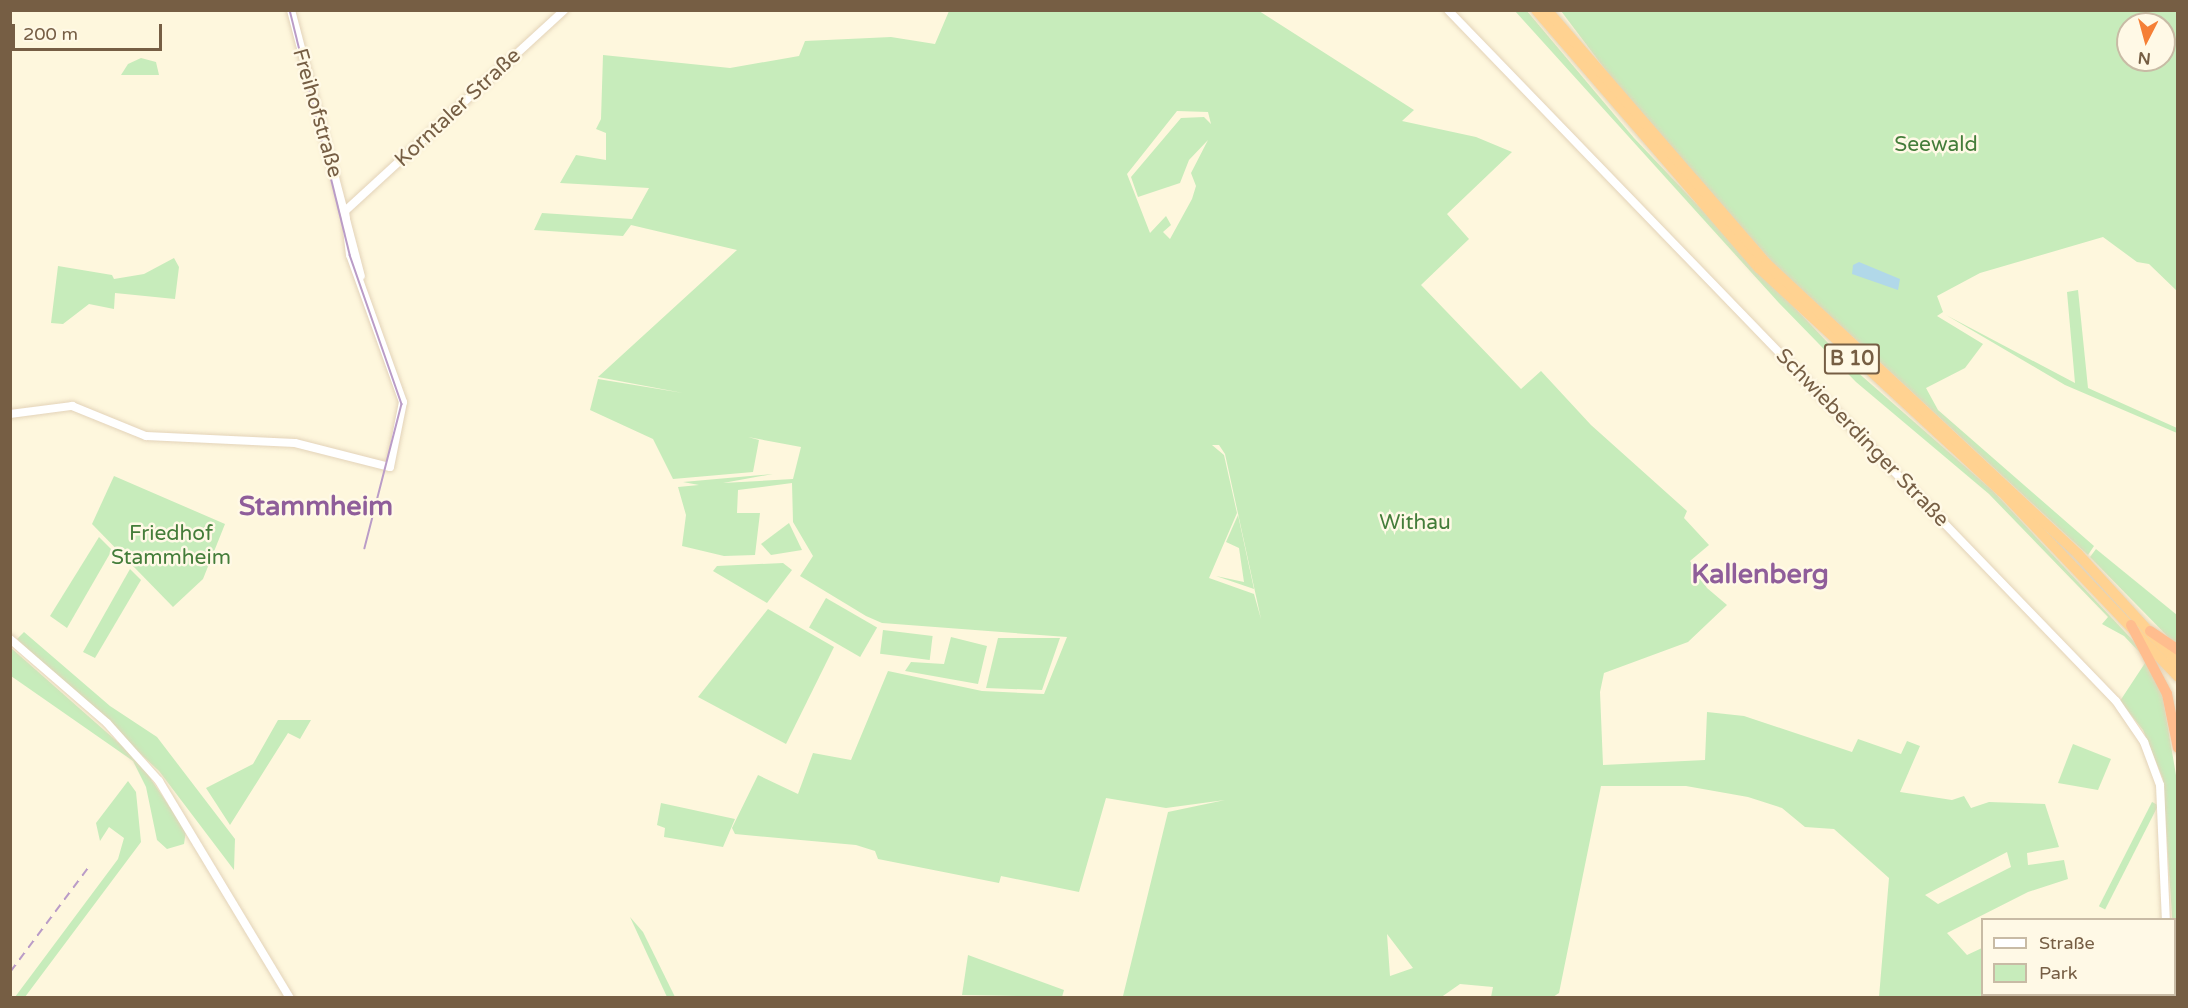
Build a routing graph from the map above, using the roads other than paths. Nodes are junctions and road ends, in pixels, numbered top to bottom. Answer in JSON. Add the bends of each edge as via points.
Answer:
{"nodes":[{"id":1,"x":291,"y":10,"type":"edge"},
{"id":2,"x":564,"y":10,"type":"edge"},
{"id":3,"x":1448,"y":10,"type":"edge"},
{"id":4,"x":1530,"y":10,"type":"edge"},
{"id":5,"x":1536,"y":10,"type":"edge"},
{"id":6,"x":1548,"y":10,"type":"edge"},
{"id":7,"x":1555,"y":16,"type":"edge"},
{"id":8,"x":1560,"y":39,"type":"junction"},
{"id":9,"x":342,"y":203,"type":"junction"},
{"id":10,"x":351,"y":204,"type":"junction"},
{"id":11,"x":344,"y":215,"type":"junction"},
{"id":12,"x":10,"y":414,"type":"edge"},
{"id":13,"x":2131,"y":625,"type":"junction"},
{"id":14,"x":2150,"y":631,"type":"junction"},
{"id":15,"x":10,"y":639,"type":"edge"},
{"id":16,"x":2178,"y":650,"type":"edge"},
{"id":17,"x":2178,"y":663,"type":"edge"},
{"id":18,"x":2178,"y":677,"type":"edge"},
{"id":19,"x":2178,"y":748,"type":"edge"},
{"id":20,"x":2166,"y":918,"type":"edge"},
{"id":21,"x":290,"y":998,"type":"edge"}],
"edges":[{"from":1,"to":9,"type":"street","name":"Freihofstraße"},
{"from":2,"to":10,"type":"street","name":"Korntaler Straße"},
{"from":3,"to":20,"type":"street","name":"Schwieberdinger Straße","via":[[2116,701],[2144,742],[2160,784]]},
{"from":4,"to":8,"type":"highway","number":"B 10"},
{"from":5,"to":8,"type":"highway","number":"B 10"},
{"from":6,"to":7,"type":"highway","number":"B 10"},
{"from":7,"to":14,"type":"highway","number":"B 10","via":[[1766,263],[2078,554]]},
{"from":8,"to":13,"type":"highway","number":"B 10","via":[[1759,268],[2002,492]]},
{"from":9,"to":10,"type":"street"},
{"from":9,"to":11,"type":"street","name":"Freihofstraße"},
{"from":10,"to":11,"type":"street","name":"Korntaler Straße"},
{"from":11,"to":12,"type":"street","name":"Freihofstraße","via":[[362,288],[403,402],[390,467],[294,443],[147,436],[72,406]]},
{"from":13,"to":18,"type":"highway","number":"B 10"},
{"from":13,"to":19,"type":"highway","via":[[2167,694]]},
{"from":14,"to":16,"type":"highway"},
{"from":14,"to":17,"type":"highway","number":"B 10"},
{"from":15,"to":21,"type":"main road","via":[[134,750],[202,845]]}]}
